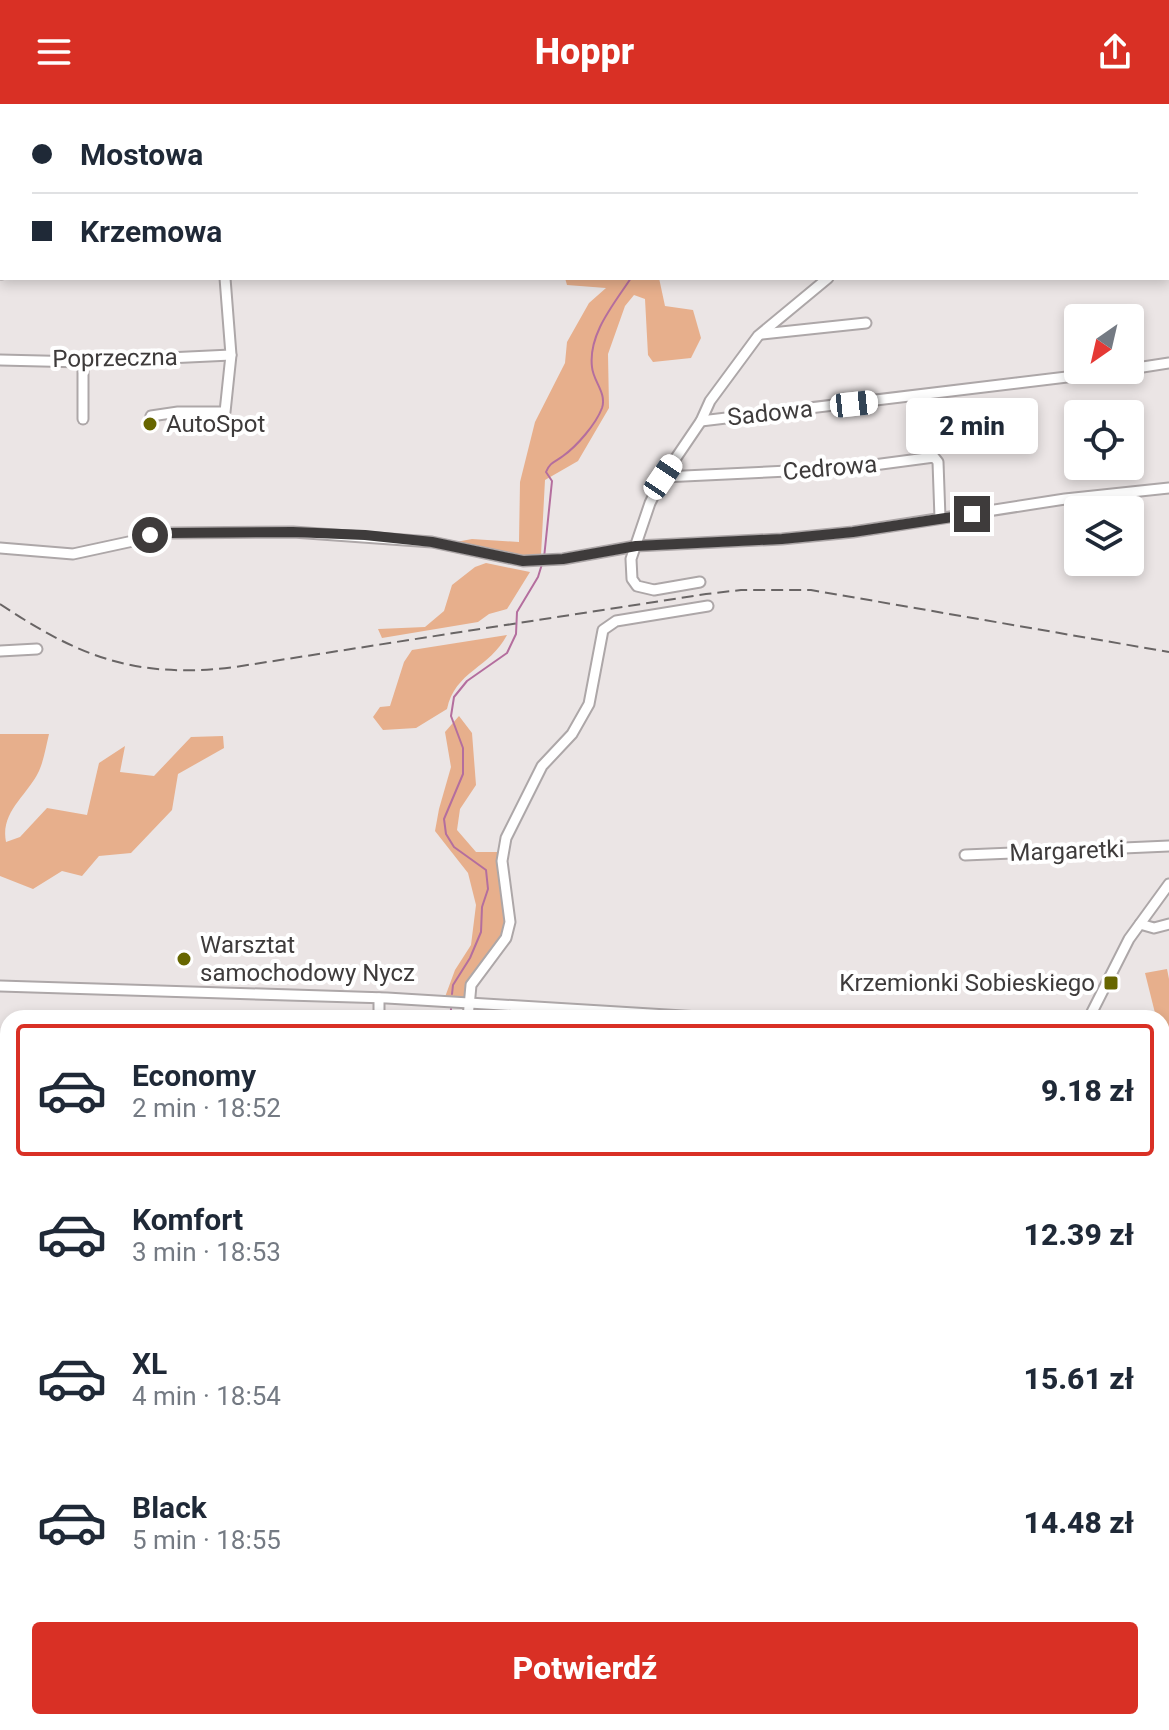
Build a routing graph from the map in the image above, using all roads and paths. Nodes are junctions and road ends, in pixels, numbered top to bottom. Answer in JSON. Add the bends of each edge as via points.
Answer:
{"nodes":[{"id":1,"x":225,"y":280,"type":"edge"},
{"id":2,"x":826,"y":280,"type":"edge"},
{"id":3,"x":866,"y":323,"type":"dead end"},
{"id":4,"x":760,"y":335,"type":"junction"},
{"id":5,"x":231,"y":355,"type":"junction"},
{"id":6,"x":0,"y":360,"type":"edge"},
{"id":7,"x":83,"y":362,"type":"junction"},
{"id":8,"x":1169,"y":363,"type":"edge"},
{"id":9,"x":1144,"y":367,"type":"edge"},
{"id":10,"x":1064,"y":378,"type":"edge"},
{"id":11,"x":151,"y":416,"type":"dead end"},
{"id":12,"x":83,"y":419,"type":"dead end"},
{"id":13,"x":701,"y":421,"type":"junction"},
{"id":14,"x":663,"y":477,"type":"junction"},
{"id":15,"x":1169,"y":488,"type":"edge"},
{"id":16,"x":940,"y":518,"type":"junction"},
{"id":17,"x":636,"y":546,"type":"junction"},
{"id":18,"x":0,"y":548,"type":"edge"},
{"id":19,"x":700,"y":582,"type":"dead end"},
{"id":20,"x":708,"y":606,"type":"dead end"},
{"id":21,"x":37,"y":649,"type":"dead end"},
{"id":22,"x":0,"y":651,"type":"edge"},
{"id":23,"x":1169,"y":846,"type":"edge"},
{"id":24,"x":965,"y":855,"type":"dead end"},
{"id":25,"x":1169,"y":884,"type":"edge"},
{"id":26,"x":1140,"y":924,"type":"junction"},
{"id":27,"x":1169,"y":924,"type":"edge"},
{"id":28,"x":0,"y":986,"type":"edge"},
{"id":29,"x":379,"y":998,"type":"junction"},
{"id":30,"x":468,"y":1002,"type":"junction"},
{"id":31,"x":379,"y":1010,"type":"edge"},
{"id":32,"x":468,"y":1010,"type":"edge"},
{"id":33,"x":592,"y":1010,"type":"edge"},
{"id":34,"x":1093,"y":1010,"type":"edge"}],
"edges":[{"from":1,"to":5,"type":"street"},
{"from":2,"to":4,"type":"street"},
{"from":3,"to":4,"type":"street"},
{"from":4,"to":13,"type":"street"},
{"from":5,"to":7,"type":"street","name":"Poprzeczna"},
{"from":5,"to":11,"type":"street","via":[[225,412]]},
{"from":6,"to":7,"type":"street","name":"Poprzeczna"},
{"from":7,"to":12,"type":"street"},
{"from":8,"to":9,"type":"street","name":"Sadowa"},
{"from":10,"to":13,"type":"street","name":"Sadowa"},
{"from":13,"to":14,"type":"street"},
{"from":14,"to":16,"type":"street","name":"Cedrowa","via":[[851,468],[934,457]]},
{"from":14,"to":17,"type":"street"},
{"from":15,"to":16,"type":"street"},
{"from":16,"to":17,"type":"street","via":[[782,539]]},
{"from":17,"to":18,"type":"street","via":[[523,561],[432,542],[281,532],[170,533],[73,554]]},
{"from":17,"to":19,"type":"street","via":[[631,559],[637,586],[654,590]]},
{"from":20,"to":30,"type":"street","via":[[616,621],[603,630],[589,704],[572,734],[542,766],[506,838],[502,861],[510,922],[506,938],[471,985]]},
{"from":21,"to":22,"type":"street"},
{"from":23,"to":24,"type":"street","name":"Margaretki"},
{"from":25,"to":26,"type":"street"},
{"from":26,"to":27,"type":"street"},
{"from":26,"to":34,"type":"street"},
{"from":28,"to":29,"type":"street"},
{"from":29,"to":30,"type":"street"},
{"from":29,"to":31,"type":"street"},
{"from":30,"to":32,"type":"street"},
{"from":30,"to":33,"type":"street"}]}
